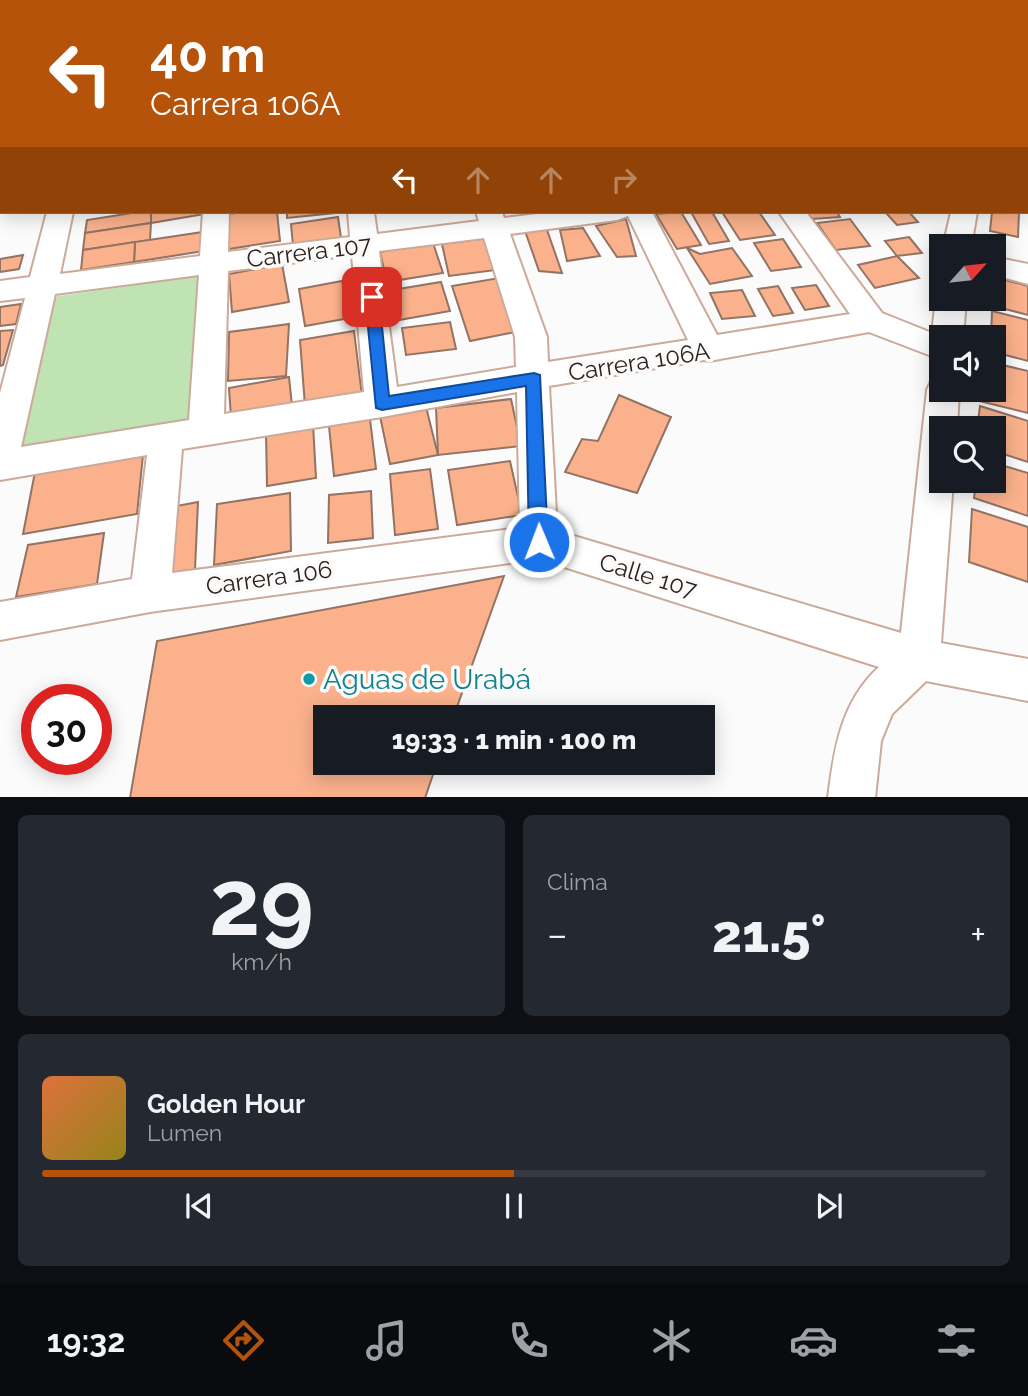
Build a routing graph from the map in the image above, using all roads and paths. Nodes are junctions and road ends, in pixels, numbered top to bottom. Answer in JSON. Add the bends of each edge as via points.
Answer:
{"nodes":[{"id":1,"x":60,"y":214,"type":"edge"},
{"id":2,"x":216,"y":214,"type":"edge"},
{"id":3,"x":361,"y":214,"type":"edge"},
{"id":4,"x":586,"y":214,"type":"edge"},
{"id":5,"x":640,"y":214,"type":"edge"},
{"id":6,"x":793,"y":214,"type":"edge"},
{"id":7,"x":964,"y":214,"type":"edge"},
{"id":8,"x":491,"y":220,"type":"edge"},
{"id":9,"x":960,"y":234,"type":"edge"},
{"id":10,"x":367,"y":244,"type":"junction"},
{"id":11,"x":214,"y":264,"type":"junction"},
{"id":12,"x":1006,"y":269,"type":"edge"},
{"id":13,"x":1028,"y":274,"type":"edge"},
{"id":14,"x":44,"y":286,"type":"junction"},
{"id":15,"x":0,"y":291,"type":"edge"},
{"id":16,"x":871,"y":321,"type":"junction"},
{"id":17,"x":929,"y":344,"type":"edge"},
{"id":18,"x":709,"y":350,"type":"junction"},
{"id":19,"x":534,"y":379,"type":"junction"},
{"id":20,"x":942,"y":402,"type":"edge"},
{"id":21,"x":382,"y":404,"type":"junction"},
{"id":22,"x":206,"y":430,"type":"junction"},
{"id":23,"x":166,"y":437,"type":"junction"},
{"id":24,"x":0,"y":463,"type":"edge"},
{"id":25,"x":539,"y":542,"type":"junction"},
{"id":26,"x":150,"y":594,"type":"junction"},
{"id":27,"x":0,"y":621,"type":"edge"},
{"id":28,"x":919,"y":659,"type":"junction"},
{"id":29,"x":1028,"y":680,"type":"edge"},
{"id":30,"x":851,"y":797,"type":"edge"}],
"edges":[{"from":1,"to":14,"type":"street"},
{"from":2,"to":11,"type":"street"},
{"from":3,"to":10,"type":"street"},
{"from":4,"to":8,"type":"street","name":"Carrera 107"},
{"from":5,"to":18,"type":"street"},
{"from":6,"to":16,"type":"street"},
{"from":7,"to":9,"type":"street"},
{"from":8,"to":10,"type":"street","name":"Carrera 107"},
{"from":8,"to":19,"type":"street","via":[[531,337]]},
{"from":10,"to":11,"type":"street","name":"Carrera 107"},
{"from":10,"to":21,"type":"street"},
{"from":11,"to":14,"type":"street","name":"Carrera 107"},
{"from":11,"to":22,"type":"street"},
{"from":12,"to":13,"type":"street"},
{"from":14,"to":15,"type":"street","name":"Carrera 107"},
{"from":14,"to":24,"type":"street"},
{"from":16,"to":17,"type":"street"},
{"from":16,"to":18,"type":"street","name":"Carrera 106A"},
{"from":18,"to":19,"type":"street","name":"Carrera 106A"},
{"from":19,"to":21,"type":"street","name":"Carrera 106A"},
{"from":19,"to":25,"type":"street"},
{"from":20,"to":28,"type":"street"},
{"from":21,"to":22,"type":"street","name":"Carrera 106A"},
{"from":22,"to":23,"type":"street","name":"Carrera 106A"},
{"from":23,"to":24,"type":"street","name":"Carrera 106A"},
{"from":23,"to":26,"type":"street"},
{"from":25,"to":26,"type":"street","name":"Carrera 106"},
{"from":25,"to":28,"type":"street","name":"Calle 107"},
{"from":26,"to":27,"type":"street","name":"Carrera 106"},
{"from":28,"to":29,"type":"street","name":"Calle 107"},
{"from":28,"to":30,"type":"street","via":[[876,699],[858,741]]}]}
